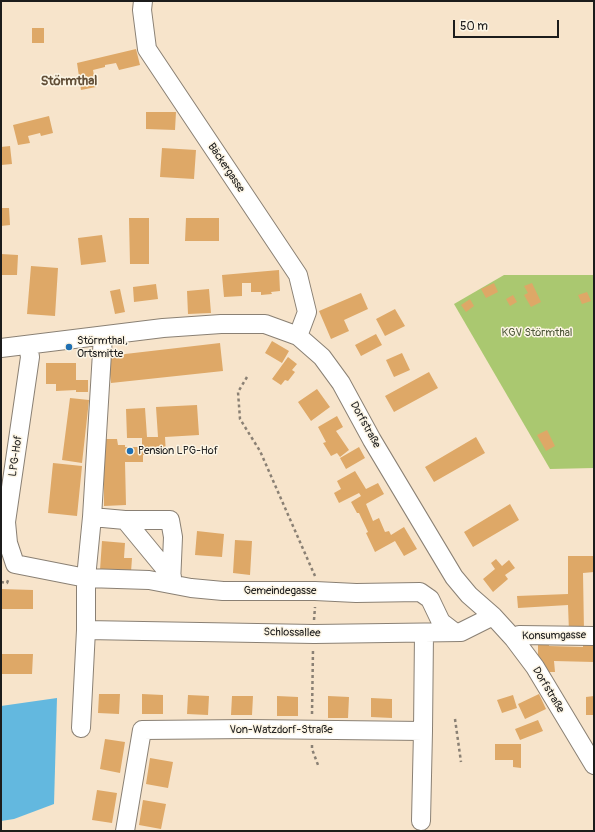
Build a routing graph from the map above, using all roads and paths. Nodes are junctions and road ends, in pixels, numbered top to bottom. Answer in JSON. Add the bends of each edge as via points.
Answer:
{"nodes":[{"id":1,"x":143,"y":1,"type":"edge"},
{"id":2,"x":103,"y":336,"type":"junction"},
{"id":3,"x":298,"y":336,"type":"junction"},
{"id":4,"x":28,"y":345,"type":"junction"},
{"id":5,"x":1,"y":348,"type":"edge"},
{"id":6,"x":247,"y":377,"type":"dead end"},
{"id":7,"x":92,"y":517,"type":"junction"},
{"id":8,"x":125,"y":520,"type":"junction"},
{"id":9,"x":86,"y":578,"type":"junction"},
{"id":10,"x":172,"y":581,"type":"junction"},
{"id":11,"x":315,"y":591,"type":"junction"},
{"id":12,"x":493,"y":616,"type":"junction"},
{"id":13,"x":86,"y":630,"type":"junction"},
{"id":14,"x":454,"y":632,"type":"junction"},
{"id":15,"x":424,"y":633,"type":"junction"},
{"id":16,"x":314,"y":634,"type":"junction"},
{"id":17,"x":594,"y":636,"type":"edge"},
{"id":18,"x":514,"y":639,"type":"junction"},
{"id":19,"x":455,"y":719,"type":"dead end"},
{"id":20,"x":81,"y":728,"type":"dead end"},
{"id":21,"x":312,"y":730,"type":"junction"},
{"id":22,"x":423,"y":732,"type":"junction"},
{"id":23,"x":461,"y":762,"type":"dead end"},
{"id":24,"x":318,"y":765,"type":"dead end"},
{"id":25,"x":594,"y":765,"type":"edge"},
{"id":26,"x":421,"y":821,"type":"dead end"},
{"id":27,"x":125,"y":831,"type":"edge"}],
"edges":[{"from":1,"to":3,"type":"street","name":"Bäckergasse","via":[[147,49],[298,275],[307,312]]},
{"from":2,"to":3,"type":"street","name":"Dorfstraße","via":[[163,328],[265,324]]},
{"from":2,"to":4,"type":"street","name":"Dorfstraße"},
{"from":2,"to":7,"type":"street"},
{"from":3,"to":12,"type":"street","name":"Dorfstraße","via":[[322,357],[341,383],[454,577],[469,595]]},
{"from":4,"to":5,"type":"street","name":"Dorfstraße"},
{"from":4,"to":9,"type":"street","name":"LPG-Hof","via":[[30,357],[6,522],[8,543],[15,564]]},
{"from":6,"to":11,"type":"path","via":[[238,392],[240,419],[260,451],[310,562],[316,576]]},
{"from":7,"to":8,"type":"street"},
{"from":7,"to":9,"type":"street"},
{"from":8,"to":10,"type":"street"},
{"from":8,"to":10,"type":"street","via":[[170,520],[173,536]]},
{"from":9,"to":10,"type":"street","name":"Gemeindegasse"},
{"from":9,"to":13,"type":"street"},
{"from":10,"to":11,"type":"street","name":"Gemeindegasse","via":[[191,588]]},
{"from":11,"to":14,"type":"street","name":"Gemeindegasse","via":[[420,592],[430,599],[441,622]]},
{"from":11,"to":16,"type":"path"},
{"from":12,"to":14,"type":"street","name":"Schlossallee","via":[[461,632]]},
{"from":12,"to":18,"type":"street","name":"Dorfstraße"},
{"from":13,"to":16,"type":"street","name":"Schlossallee"},
{"from":13,"to":20,"type":"street"},
{"from":14,"to":15,"type":"street","name":"Schlossallee"},
{"from":15,"to":16,"type":"street","name":"Schlossallee"},
{"from":15,"to":22,"type":"street"},
{"from":16,"to":21,"type":"path"},
{"from":17,"to":18,"type":"street","name":"Konsumgasse","via":[[519,635]]},
{"from":18,"to":25,"type":"street","name":"Dorfstraße","via":[[535,667]]},
{"from":19,"to":23,"type":"path"},
{"from":21,"to":22,"type":"street","name":"Von-Watzdorf-Straße"},
{"from":21,"to":24,"type":"path","via":[[312,749]]},
{"from":21,"to":27,"type":"street","name":"Von-Watzdorf-Straße","via":[[142,730]]},
{"from":22,"to":26,"type":"street"}]}
